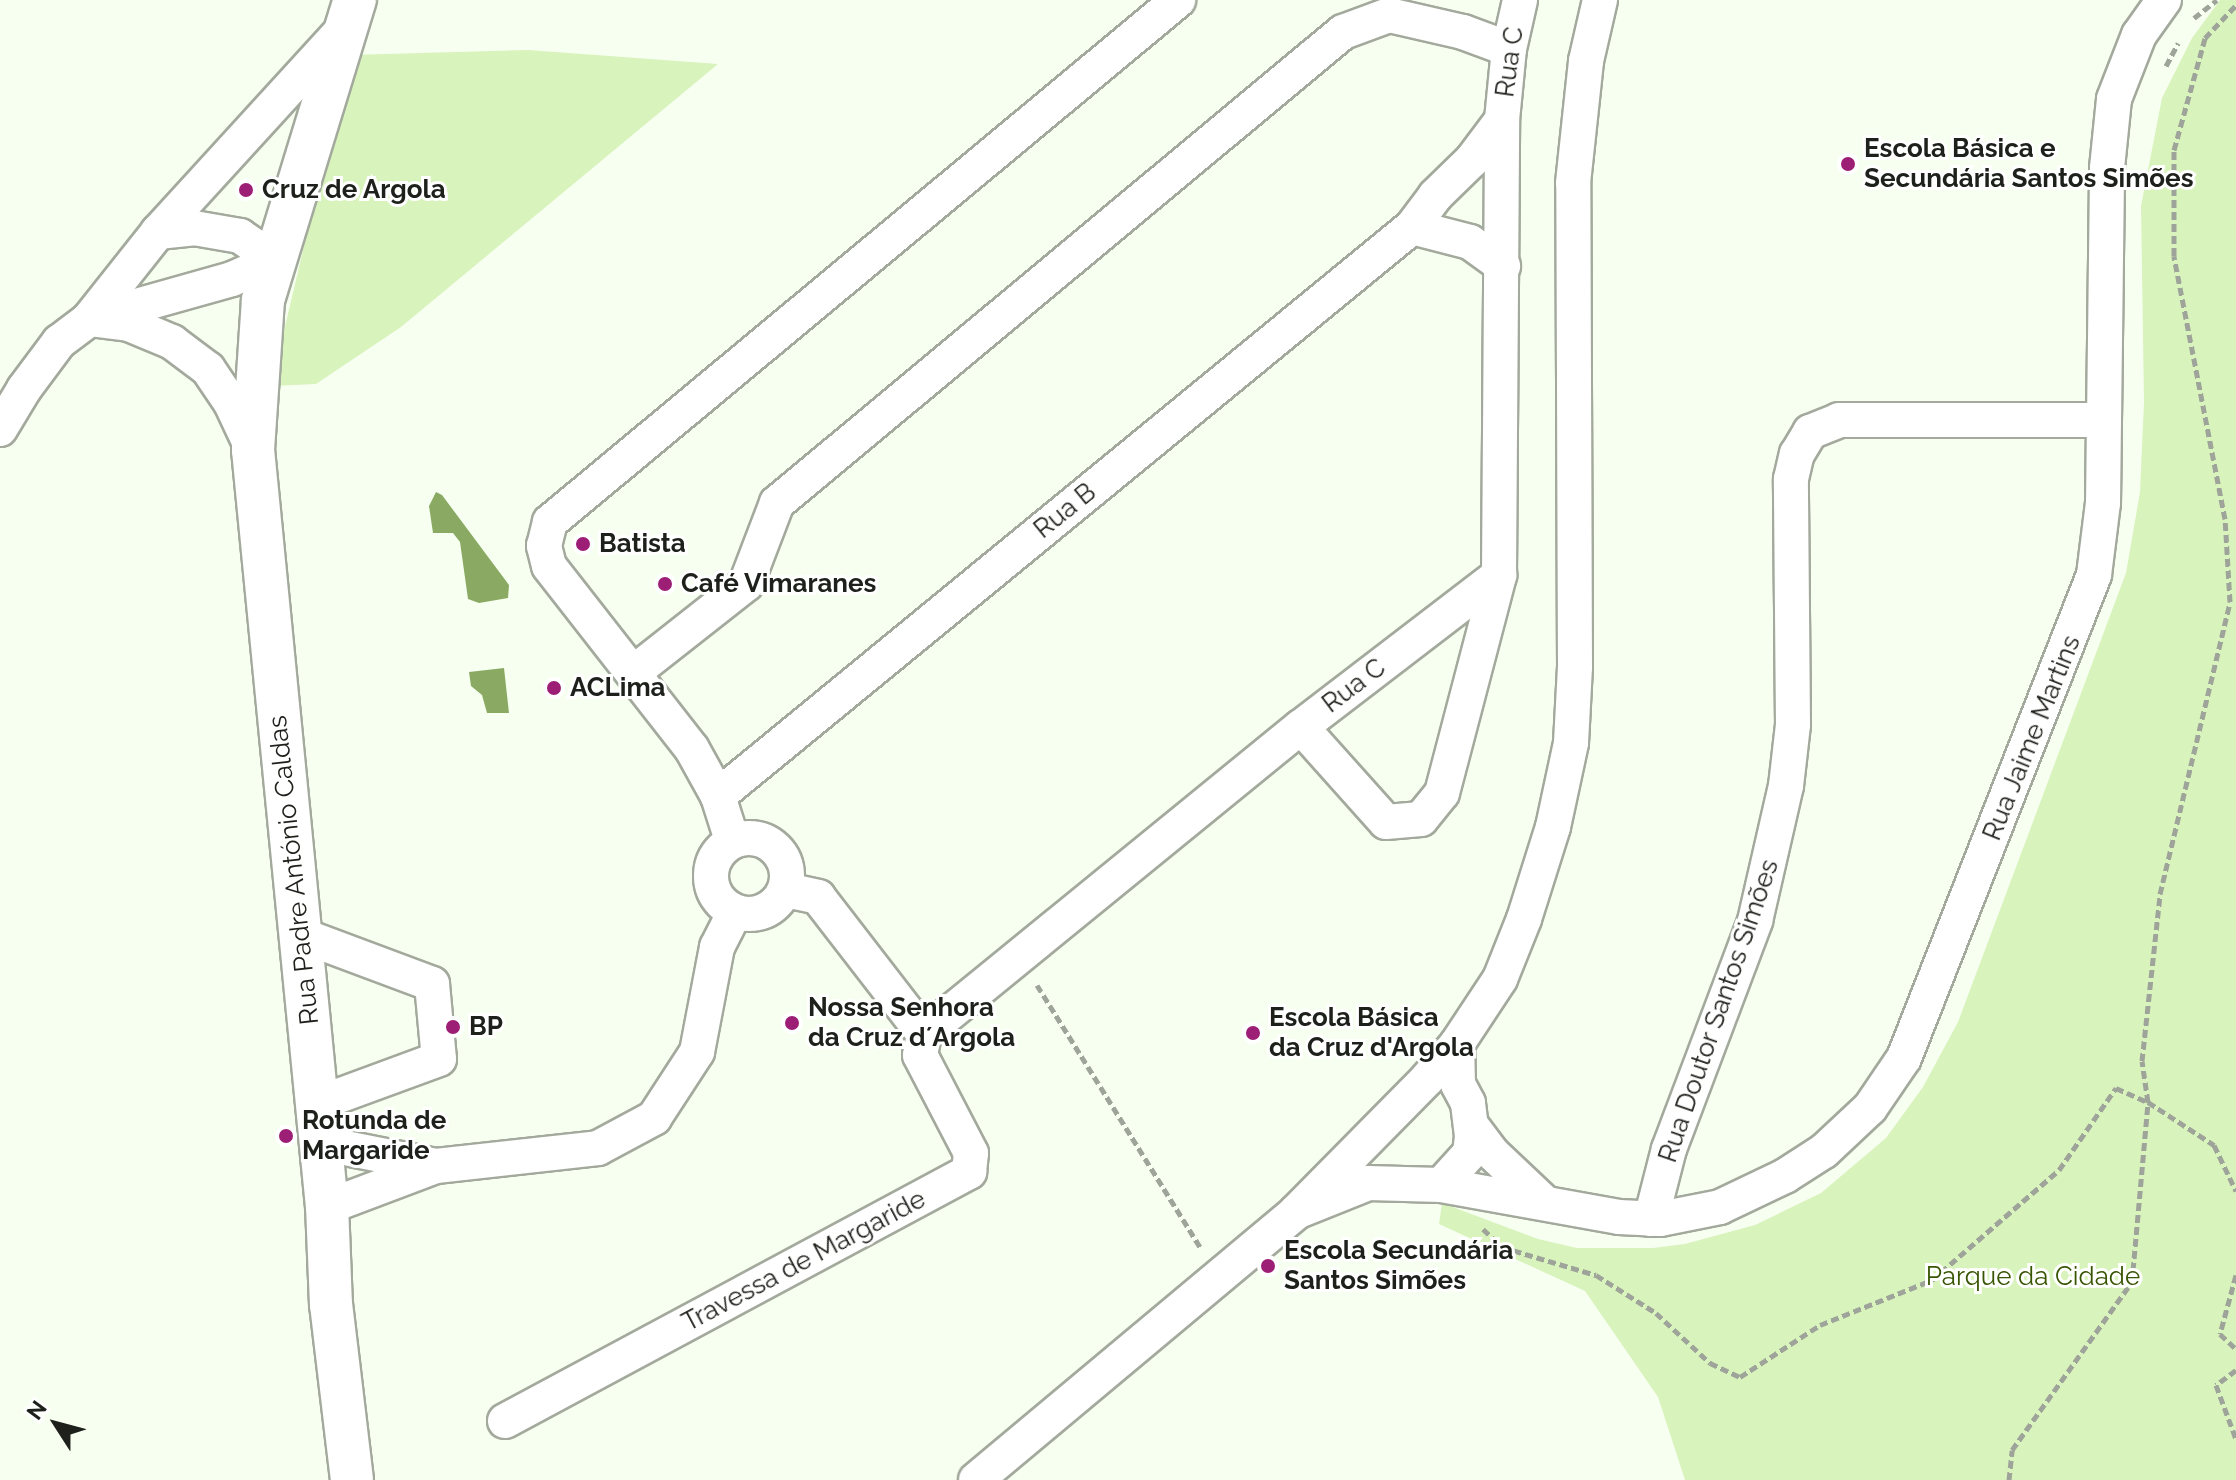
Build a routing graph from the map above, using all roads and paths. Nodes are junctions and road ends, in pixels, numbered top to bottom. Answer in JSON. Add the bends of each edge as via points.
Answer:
{"nodes":[{"id":1,"x":1178,"y":0,"type":"edge"},
{"id":2,"x":1520,"y":0,"type":"edge"},
{"id":3,"x":1600,"y":0,"type":"edge"},
{"id":4,"x":2217,"y":0,"type":"edge"},
{"id":5,"x":2236,"y":5,"type":"edge"},
{"id":6,"x":2176,"y":11,"type":"edge"},
{"id":7,"x":350,"y":13,"type":"edge"},
{"id":8,"x":2182,"y":34,"type":"dead end"},
{"id":9,"x":1509,"y":49,"type":"junction"},
{"id":10,"x":2164,"y":70,"type":"dead end"},
{"id":11,"x":1502,"y":120,"type":"junction"},
{"id":12,"x":1412,"y":227,"type":"junction"},
{"id":13,"x":158,"y":232,"type":"junction"},
{"id":14,"x":275,"y":260,"type":"junction"},
{"id":15,"x":1503,"y":266,"type":"junction"},
{"id":16,"x":89,"y":319,"type":"junction"},
{"id":17,"x":12,"y":383,"type":"edge"},
{"id":18,"x":2103,"y":420,"type":"junction"},
{"id":19,"x":0,"y":429,"type":"edge"},
{"id":20,"x":253,"y":450,"type":"junction"},
{"id":21,"x":1499,"y":575,"type":"junction"},
{"id":22,"x":2236,"y":597,"type":"edge"},
{"id":23,"x":2230,"y":602,"type":"junction"},
{"id":24,"x":633,"y":673,"type":"junction"},
{"id":25,"x":1301,"y":727,"type":"junction"},
{"id":26,"x":718,"y":796,"type":"junction"},
{"id":27,"x":732,"y":840,"type":"junction"},
{"id":28,"x":786,"y":890,"type":"junction"},
{"id":29,"x":734,"y":914,"type":"junction"},
{"id":30,"x":301,"y":935,"type":"junction"},
{"id":31,"x":1019,"y":957,"type":"junction"},
{"id":32,"x":924,"y":1034,"type":"junction"},
{"id":33,"x":1443,"y":1081,"type":"junction"},
{"id":34,"x":2148,"y":1102,"type":"junction"},
{"id":35,"x":319,"y":1124,"type":"junction"},
{"id":36,"x":1471,"y":1125,"type":"junction"},
{"id":37,"x":1379,"y":1129,"type":"junction"},
{"id":38,"x":436,"y":1166,"type":"junction"},
{"id":39,"x":1398,"y":1184,"type":"junction"},
{"id":40,"x":1441,"y":1185,"type":"junction"},
{"id":41,"x":2236,"y":1191,"type":"edge"},
{"id":42,"x":1545,"y":1204,"type":"junction"},
{"id":43,"x":327,"y":1207,"type":"junction"},
{"id":44,"x":1296,"y":1212,"type":"junction"},
{"id":45,"x":1651,"y":1219,"type":"junction"},
{"id":46,"x":1473,"y":1220,"type":"dead end"},
{"id":47,"x":2236,"y":1275,"type":"edge"},
{"id":48,"x":1219,"y":1276,"type":"junction"},
{"id":49,"x":2236,"y":1349,"type":"edge"},
{"id":50,"x":2236,"y":1370,"type":"edge"},
{"id":51,"x":505,"y":1421,"type":"dead end"},
{"id":52,"x":2236,"y":1439,"type":"edge"},
{"id":53,"x":352,"y":1480,"type":"edge"},
{"id":54,"x":976,"y":1480,"type":"edge"},
{"id":55,"x":2009,"y":1480,"type":"edge"}],
"edges":[{"from":1,"to":24,"type":"street","via":[[550,522],[544,546],[549,566]]},
{"from":2,"to":9,"type":"street","name":"Rua C"},
{"from":3,"to":33,"type":"street","via":[[1586,61],[1573,183],[1571,743],[1553,827],[1524,919],[1500,979],[1457,1044]]},
{"from":4,"to":6,"type":"path"},
{"from":5,"to":23,"type":"path","via":[[2205,38],[2174,150],[2174,256],[2225,519]]},
{"from":6,"to":18,"type":"street","name":"Rua Jaime Martins","via":[[2139,35],[2114,99],[2107,168]]},
{"from":7,"to":13,"type":"street"},
{"from":7,"to":14,"type":"main road","name":"Rua Padre António Caldas"},
{"from":8,"to":10,"type":"path"},
{"from":9,"to":11,"type":"street","name":"Rua C"},
{"from":9,"to":24,"type":"street","via":[[1389,15],[1343,32],[777,503],[746,584]]},
{"from":11,"to":12,"type":"street","name":"Rua B"},
{"from":11,"to":15,"type":"street","name":"Rua C"},
{"from":12,"to":15,"type":"street","via":[[1470,242]]},
{"from":12,"to":26,"type":"street","name":"Rua B"},
{"from":13,"to":14,"type":"street","via":[[194,228],[240,236]]},
{"from":13,"to":16,"type":"street"},
{"from":14,"to":16,"type":"street","via":[[232,279]]},
{"from":14,"to":20,"type":"main road","name":"Rua Padre António Caldas","via":[[263,300]]},
{"from":15,"to":21,"type":"street","name":"Rua C"},
{"from":16,"to":17,"type":"street"},
{"from":16,"to":20,"type":"street","via":[[129,324],[172,342],[208,369]]},
{"from":17,"to":19,"type":"street"},
{"from":18,"to":45,"type":"street","name":"Rua Jaime Martins","via":[[2103,503],[2094,575],[1904,1058],[1870,1108],[1824,1151],[1785,1176],[1720,1207]]},
{"from":18,"to":45,"type":"street","name":"Rua Doutor Santos Simões","via":[[1839,420],[1810,432],[1797,454],[1791,479],[1793,725],[1773,854],[1733,985],[1669,1149]]},
{"from":20,"to":30,"type":"main road","name":"Rua Padre António Caldas"},
{"from":21,"to":25,"type":"street","name":"Rua C"},
{"from":21,"to":25,"type":"street","via":[[1442,793],[1421,819],[1386,822]]},
{"from":22,"to":23,"type":"path"},
{"from":23,"to":34,"type":"path","via":[[2160,894],[2142,1061]]},
{"from":24,"to":26,"type":"street","via":[[692,749]]},
{"from":25,"to":31,"type":"street","name":"Rua C"},
{"from":26,"to":27,"type":"street"},
{"from":27,"to":28,"type":"street","via":[[762,839],[785,859]]},
{"from":27,"to":29,"type":"street","via":[[711,862],[712,893]]},
{"from":28,"to":29,"type":"street","via":[[765,913]]},
{"from":28,"to":32,"type":"street","via":[[818,897]]},
{"from":29,"to":38,"type":"street","via":[[717,947],[697,1052],[654,1118],[598,1148]]},
{"from":30,"to":35,"type":"main road","name":"Rua Padre António Caldas"},
{"from":30,"to":35,"type":"street","via":[[432,984],[437,1029],[439,1059]]},
{"from":31,"to":32,"type":"street","name":"Rua C"},
{"from":31,"to":48,"type":"path"},
{"from":32,"to":51,"type":"street","name":"Travessa de Margaride","via":[[920,1055],[971,1153],[969,1172]]},
{"from":33,"to":36,"type":"street","via":[[1468,1103]]},
{"from":33,"to":37,"type":"street"},
{"from":34,"to":41,"type":"path","via":[[2214,1145]]},
{"from":34,"to":46,"type":"path","via":[[2116,1088],[2059,1170],[1932,1280],[1820,1325],[1740,1377],[1710,1363],[1656,1313],[1596,1275],[1502,1247]]},
{"from":34,"to":55,"type":"path","via":[[2132,1282],[2012,1450]]},
{"from":35,"to":38,"type":"street"},
{"from":35,"to":43,"type":"main road","name":"Rua Padre António Caldas"},
{"from":36,"to":40,"type":"street","via":[[1470,1153]]},
{"from":36,"to":42,"type":"street"},
{"from":37,"to":39,"type":"street","via":[[1383,1163]]},
{"from":37,"to":44,"type":"street"},
{"from":38,"to":43,"type":"street"},
{"from":39,"to":40,"type":"street"},
{"from":39,"to":44,"type":"street","via":[[1368,1183]]},
{"from":40,"to":42,"type":"street","name":"Rua Jaime Martins"},
{"from":42,"to":45,"type":"street","name":"Rua Jaime Martins"},
{"from":43,"to":53,"type":"main road","name":"Rua Padre António Caldas","via":[[331,1305]]},
{"from":44,"to":48,"type":"street"},
{"from":47,"to":49,"type":"path","via":[[2220,1334]]},
{"from":48,"to":54,"type":"street"},
{"from":50,"to":52,"type":"path","via":[[2216,1385]]}]}
